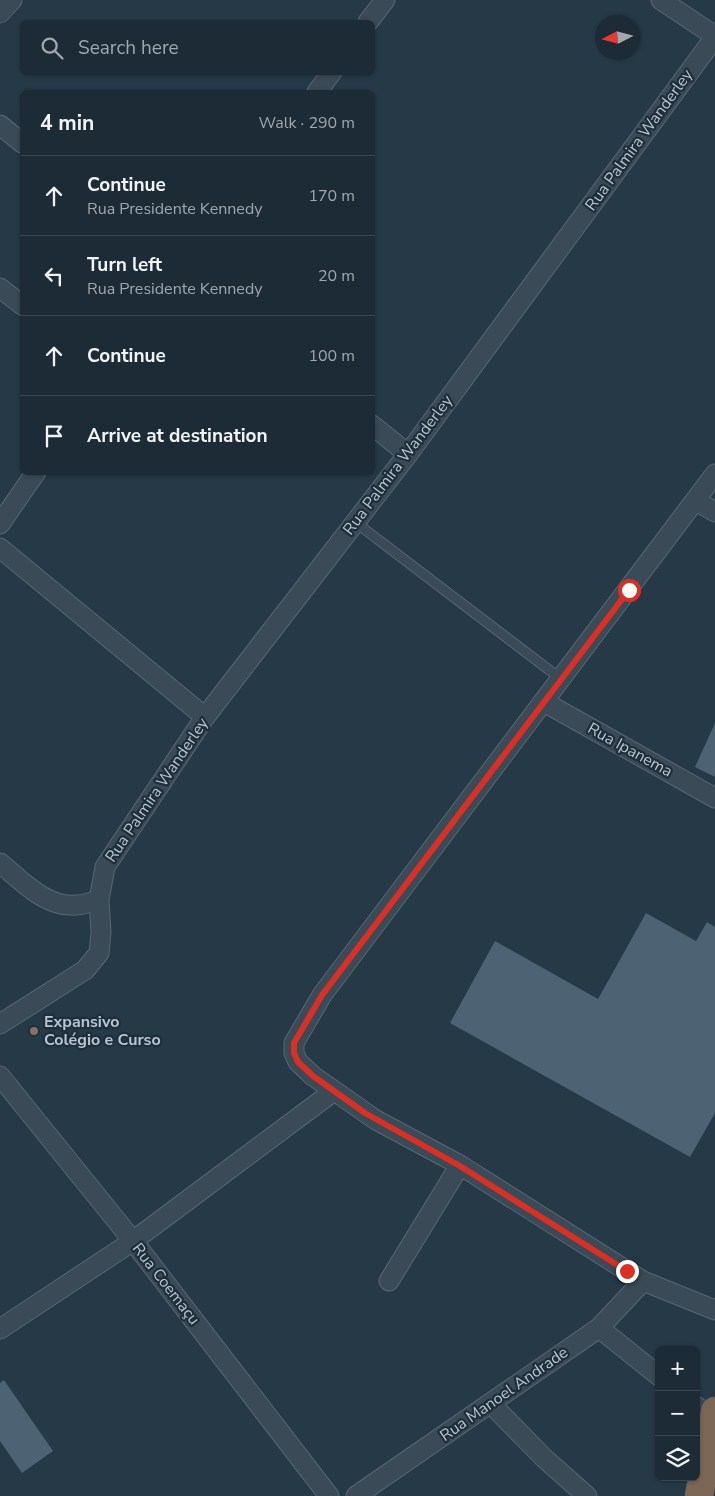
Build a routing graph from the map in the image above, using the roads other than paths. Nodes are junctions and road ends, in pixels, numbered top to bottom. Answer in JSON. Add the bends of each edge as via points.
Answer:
{"nodes":[{"id":1,"x":12,"y":0,"type":"edge"},
{"id":2,"x":385,"y":0,"type":"edge"},
{"id":3,"x":661,"y":0,"type":"edge"},
{"id":4,"x":0,"y":13,"type":"edge"},
{"id":5,"x":370,"y":20,"type":"edge"},
{"id":6,"x":715,"y":37,"type":"edge"},
{"id":7,"x":330,"y":75,"type":"edge"},
{"id":8,"x":318,"y":90,"type":"edge"},
{"id":9,"x":0,"y":125,"type":"edge"},
{"id":10,"x":20,"y":141,"type":"edge"},
{"id":11,"x":0,"y":288,"type":"edge"},
{"id":12,"x":20,"y":304,"type":"edge"},
{"id":13,"x":375,"y":427,"type":"edge"},
{"id":14,"x":408,"y":454,"type":"junction"},
{"id":15,"x":715,"y":474,"type":"edge"},
{"id":16,"x":34,"y":475,"type":"edge"},
{"id":17,"x":696,"y":501,"type":"junction"},
{"id":18,"x":715,"y":512,"type":"edge"},
{"id":19,"x":355,"y":522,"type":"junction"},
{"id":20,"x":0,"y":524,"type":"edge"},
{"id":21,"x":0,"y":548,"type":"edge"},
{"id":22,"x":561,"y":679,"type":"junction"},
{"id":23,"x":544,"y":702,"type":"junction"},
{"id":24,"x":205,"y":717,"type":"junction"},
{"id":25,"x":715,"y":798,"type":"edge"},
{"id":26,"x":0,"y":863,"type":"edge"},
{"id":27,"x":99,"y":900,"type":"junction"},
{"id":28,"x":0,"y":1024,"type":"edge"},
{"id":29,"x":0,"y":1076,"type":"edge"},
{"id":30,"x":334,"y":1090,"type":"junction"},
{"id":31,"x":460,"y":1166,"type":"junction"},
{"id":32,"x":132,"y":1241,"type":"junction"},
{"id":33,"x":389,"y":1282,"type":"dead end"},
{"id":34,"x":643,"y":1282,"type":"junction"},
{"id":35,"x":715,"y":1310,"type":"edge"},
{"id":36,"x":599,"y":1328,"type":"junction"},
{"id":37,"x":0,"y":1329,"type":"edge"},
{"id":38,"x":655,"y":1373,"type":"edge"},
{"id":39,"x":491,"y":1404,"type":"junction"},
{"id":40,"x":708,"y":1412,"type":"edge"},
{"id":41,"x":329,"y":1496,"type":"edge"},
{"id":42,"x":356,"y":1496,"type":"edge"},
{"id":43,"x":587,"y":1496,"type":"edge"},
{"id":44,"x":699,"y":1496,"type":"edge"}],
"edges":[{"from":1,"to":4,"type":"street"},
{"from":2,"to":5,"type":"street"},
{"from":3,"to":6,"type":"street"},
{"from":6,"to":14,"type":"street","name":"Rua Palmira Wanderley"},
{"from":7,"to":8,"type":"street"},
{"from":9,"to":10,"type":"street"},
{"from":11,"to":12,"type":"street"},
{"from":13,"to":14,"type":"street"},
{"from":14,"to":19,"type":"street","name":"Rua Palmira Wanderley"},
{"from":15,"to":17,"type":"street"},
{"from":16,"to":20,"type":"street"},
{"from":17,"to":18,"type":"street"},
{"from":17,"to":22,"type":"street"},
{"from":19,"to":22,"type":"lane"},
{"from":19,"to":24,"type":"street","name":"Rua Palmira Wanderley"},
{"from":21,"to":24,"type":"street"},
{"from":22,"to":23,"type":"street"},
{"from":23,"to":25,"type":"street","name":"Rua Ipanema"},
{"from":23,"to":30,"type":"street","via":[[322,995],[294,1043],[298,1062]]},
{"from":24,"to":27,"type":"street","name":"Rua Palmira Wanderley","via":[[105,867]]},
{"from":26,"to":27,"type":"street","via":[[52,902],[75,906]]},
{"from":27,"to":28,"type":"street","name":"Rua Palmira Wanderley","via":[[99,953],[85,970]]},
{"from":29,"to":32,"type":"street","name":"Rua Coemaçu"},
{"from":30,"to":31,"type":"street","via":[[376,1120]]},
{"from":30,"to":32,"type":"street"},
{"from":31,"to":33,"type":"street"},
{"from":31,"to":34,"type":"street"},
{"from":32,"to":37,"type":"street"},
{"from":32,"to":41,"type":"street","name":"Rua Coemaçu"},
{"from":34,"to":35,"type":"street"},
{"from":34,"to":36,"type":"street","name":"Rua Manoel Andrade"},
{"from":36,"to":38,"type":"street"},
{"from":36,"to":39,"type":"street","name":"Rua Manoel Andrade"},
{"from":39,"to":42,"type":"street","name":"Rua Manoel Andrade"},
{"from":39,"to":43,"type":"street"},
{"from":40,"to":44,"type":"highway"}]}
